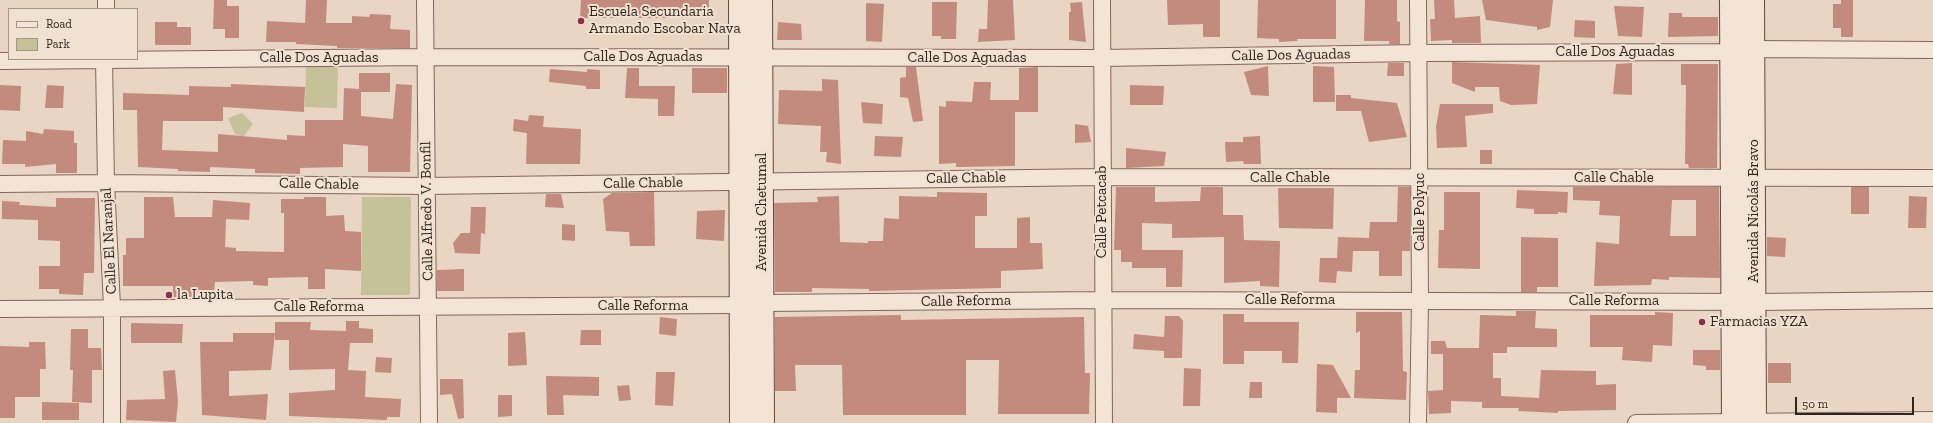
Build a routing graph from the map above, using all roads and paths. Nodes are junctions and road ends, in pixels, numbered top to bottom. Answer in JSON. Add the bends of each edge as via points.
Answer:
{"nodes":[{"id":1,"x":425,"y":0,"type":"edge"},
{"id":2,"x":740,"y":0,"type":"edge"},
{"id":3,"x":761,"y":0,"type":"edge"},
{"id":4,"x":1102,"y":0,"type":"edge"},
{"id":5,"x":1418,"y":0,"type":"edge"},
{"id":6,"x":1731,"y":0,"type":"edge"},
{"id":7,"x":1753,"y":0,"type":"edge"},
{"id":8,"x":1753,"y":49,"type":"junction"},
{"id":9,"x":1933,"y":50,"type":"edge"},
{"id":10,"x":1732,"y":52,"type":"junction"},
{"id":11,"x":1418,"y":53,"type":"junction"},
{"id":12,"x":426,"y":57,"type":"junction"},
{"id":13,"x":751,"y":57,"type":"junction"},
{"id":14,"x":1102,"y":58,"type":"junction"},
{"id":15,"x":104,"y":60,"type":"edge"},
{"id":16,"x":138,"y":60,"type":"edge"},
{"id":17,"x":0,"y":61,"type":"edge"},
{"id":18,"x":1102,"y":177,"type":"junction"},
{"id":19,"x":1420,"y":178,"type":"junction"},
{"id":20,"x":1732,"y":178,"type":"junction"},
{"id":21,"x":1754,"y":178,"type":"junction"},
{"id":22,"x":1933,"y":178,"type":"edge"},
{"id":23,"x":751,"y":181,"type":"junction"},
{"id":24,"x":106,"y":182,"type":"junction"},
{"id":25,"x":0,"y":184,"type":"edge"},
{"id":26,"x":426,"y":186,"type":"junction"},
{"id":27,"x":1103,"y":300,"type":"junction"},
{"id":28,"x":1933,"y":300,"type":"edge"},
{"id":29,"x":1420,"y":301,"type":"junction"},
{"id":30,"x":1733,"y":302,"type":"junction"},
{"id":31,"x":1755,"y":302,"type":"junction"},
{"id":32,"x":762,"y":303,"type":"junction"},
{"id":33,"x":741,"y":306,"type":"junction"},
{"id":34,"x":112,"y":307,"type":"junction"},
{"id":35,"x":428,"y":307,"type":"junction"},
{"id":36,"x":0,"y":309,"type":"edge"},
{"id":37,"x":1933,"y":420,"type":"edge"},
{"id":38,"x":1733,"y":422,"type":"edge"},
{"id":39,"x":1755,"y":422,"type":"edge"},
{"id":40,"x":112,"y":423,"type":"edge"},
{"id":41,"x":429,"y":423,"type":"edge"},
{"id":42,"x":741,"y":423,"type":"edge"},
{"id":43,"x":763,"y":423,"type":"edge"},
{"id":44,"x":1104,"y":423,"type":"edge"},
{"id":45,"x":1418,"y":423,"type":"edge"},
{"id":46,"x":1636,"y":423,"type":"edge"}],
"edges":[{"from":1,"to":12,"type":"street","name":"Calle Alfredo V. Bonfil"},
{"from":2,"to":13,"type":"main road","name":"Avenida Chetumal"},
{"from":3,"to":13,"type":"main road","name":"Avenida Chetumal"},
{"from":4,"to":14,"type":"street","name":"Calle Petcacab"},
{"from":5,"to":11,"type":"street","name":"Calle Polyuc"},
{"from":6,"to":10,"type":"main road","name":"Avenida Nicolás Bravo"},
{"from":7,"to":8,"type":"main road","name":"Avenida Nicolás Bravo"},
{"from":8,"to":9,"type":"street","name":"Calle Dos Aguadas"},
{"from":8,"to":10,"type":"street","name":"Calle Dos Aguadas"},
{"from":8,"to":21,"type":"main road","name":"Avenida Nicolás Bravo"},
{"from":10,"to":11,"type":"street","name":"Calle Dos Aguadas"},
{"from":10,"to":20,"type":"main road","name":"Avenida Nicolás Bravo"},
{"from":11,"to":14,"type":"street","name":"Calle Dos Aguadas"},
{"from":11,"to":19,"type":"street","name":"Calle Polyuc"},
{"from":12,"to":13,"type":"street","name":"Calle Dos Aguadas"},
{"from":12,"to":16,"type":"street","name":"Calle Dos Aguadas"},
{"from":12,"to":26,"type":"street","name":"Calle Alfredo V. Bonfil"},
{"from":13,"to":14,"type":"street","name":"Calle Dos Aguadas"},
{"from":13,"to":23,"type":"main road","name":"Avenida Chetumal"},
{"from":14,"to":18,"type":"street","name":"Calle Petcacab"},
{"from":15,"to":17,"type":"street","name":"Calle Dos Aguadas"},
{"from":15,"to":24,"type":"street","name":"Calle El Naranjal"},
{"from":18,"to":19,"type":"street","name":"Calle Chable"},
{"from":18,"to":23,"type":"street","name":"Calle Chable"},
{"from":18,"to":27,"type":"street","name":"Calle Petcacab"},
{"from":19,"to":20,"type":"street","name":"Calle Chable"},
{"from":19,"to":29,"type":"street","name":"Calle Polyuc"},
{"from":20,"to":21,"type":"street","name":"Calle Chable"},
{"from":20,"to":30,"type":"main road","name":"Avenida Nicolás Bravo"},
{"from":21,"to":22,"type":"street","name":"Calle Chable"},
{"from":21,"to":31,"type":"main road","name":"Avenida Nicolás Bravo"},
{"from":23,"to":26,"type":"street","name":"Calle Chable"},
{"from":23,"to":32,"type":"main road","name":"Avenida Chetumal"},
{"from":23,"to":33,"type":"main road","name":"Avenida Chetumal"},
{"from":24,"to":25,"type":"street","name":"Calle Chable"},
{"from":24,"to":26,"type":"street","name":"Calle Chable"},
{"from":24,"to":34,"type":"street","name":"Calle El Naranjal"},
{"from":26,"to":35,"type":"street","name":"Calle Alfredo V. Bonfil"},
{"from":27,"to":29,"type":"street","name":"Calle Reforma"},
{"from":27,"to":32,"type":"street","name":"Calle Reforma"},
{"from":27,"to":44,"type":"street","name":"Calle Petcacab"},
{"from":28,"to":31,"type":"street","name":"Calle Reforma"},
{"from":29,"to":30,"type":"street","name":"Calle Reforma"},
{"from":29,"to":45,"type":"street","name":"Calle Polyuc"},
{"from":30,"to":31,"type":"street","name":"Calle Reforma"},
{"from":30,"to":38,"type":"main road","name":"Avenida Nicolás Bravo"},
{"from":31,"to":39,"type":"main road","name":"Avenida Nicolás Bravo"},
{"from":32,"to":33,"type":"street","name":"Calle Reforma"},
{"from":32,"to":43,"type":"main road","name":"Avenida Chetumal"},
{"from":33,"to":35,"type":"street","name":"Calle Reforma"},
{"from":33,"to":42,"type":"main road","name":"Avenida Chetumal"},
{"from":34,"to":35,"type":"street","name":"Calle Reforma"},
{"from":34,"to":36,"type":"street","name":"Calle Reforma"},
{"from":34,"to":40,"type":"street","name":"Calle El Naranjal"},
{"from":35,"to":41,"type":"street","name":"Calle Alfredo V. Bonfil"},
{"from":37,"to":39,"type":"street"},
{"from":38,"to":39,"type":"street"},
{"from":38,"to":46,"type":"street"}]}
